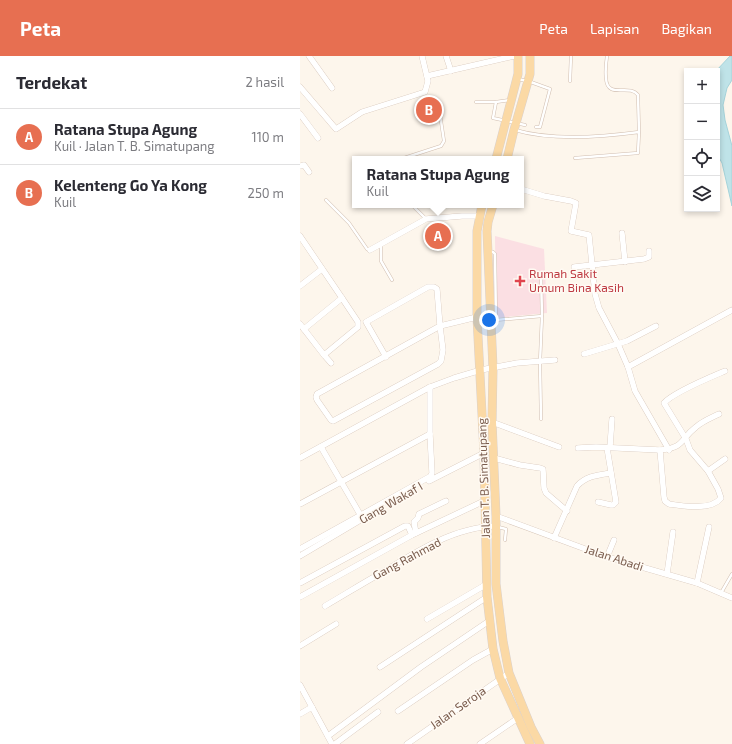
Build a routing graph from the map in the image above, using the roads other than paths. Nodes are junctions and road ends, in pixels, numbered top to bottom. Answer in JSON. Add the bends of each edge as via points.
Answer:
{"nodes":[{"id":1,"x":309,"y":56,"type":"edge"},
{"id":2,"x":422,"y":56,"type":"edge"},
{"id":3,"x":446,"y":56,"type":"edge"},
{"id":4,"x":514,"y":56,"type":"edge"},
{"id":5,"x":518,"y":56,"type":"edge"},
{"id":6,"x":530,"y":56,"type":"edge"},
{"id":7,"x":571,"y":56,"type":"edge"},
{"id":8,"x":607,"y":56,"type":"edge"},
{"id":9,"x":451,"y":71,"type":"junction"},
{"id":10,"x":427,"y":76,"type":"junction"},
{"id":11,"x":517,"y":79,"type":"junction"},
{"id":12,"x":528,"y":81,"type":"junction"},
{"id":13,"x":570,"y":81,"type":"dead end"},
{"id":14,"x":300,"y":87,"type":"edge"},
{"id":15,"x":332,"y":88,"type":"dead end"},
{"id":16,"x":512,"y":100,"type":"junction"},
{"id":17,"x":476,"y":102,"type":"dead end"},
{"id":18,"x":496,"y":102,"type":"junction"},
{"id":19,"x":439,"y":108,"type":"dead end"},
{"id":20,"x":300,"y":114,"type":"edge"},
{"id":21,"x":506,"y":122,"type":"junction"},
{"id":22,"x":525,"y":125,"type":"dead end"},
{"id":23,"x":515,"y":126,"type":"junction"},
{"id":24,"x":536,"y":127,"type":"dead end"},
{"id":25,"x":639,"y":132,"type":"junction"},
{"id":26,"x":318,"y":138,"type":"dead end"},
{"id":27,"x":410,"y":156,"type":"edge"},
{"id":28,"x":497,"y":156,"type":"edge"},
{"id":29,"x":508,"y":156,"type":"edge"},
{"id":30,"x":575,"y":158,"type":"dead end"},
{"id":31,"x":300,"y":166,"type":"edge"},
{"id":32,"x":309,"y":172,"type":"dead end"},
{"id":33,"x":524,"y":190,"type":"edge"},
{"id":34,"x":326,"y":200,"type":"dead end"},
{"id":35,"x":415,"y":208,"type":"edge"},
{"id":36,"x":481,"y":208,"type":"edge"},
{"id":37,"x":492,"y":208,"type":"edge"},
{"id":38,"x":479,"y":216,"type":"junction"},
{"id":39,"x":426,"y":219,"type":"junction"},
{"id":40,"x":622,"y":233,"type":"dead end"},
{"id":41,"x":301,"y":239,"type":"edge"},
{"id":42,"x":381,"y":244,"type":"junction"},
{"id":43,"x":370,"y":250,"type":"joint"},
{"id":44,"x":649,"y":251,"type":"dead end"},
{"id":45,"x":625,"y":262,"type":"junction"},
{"id":46,"x":592,"y":266,"type":"junction"},
{"id":47,"x":574,"y":267,"type":"dead end"},
{"id":48,"x":322,"y":269,"type":"junction"},
{"id":49,"x":541,"y":274,"type":"dead end"},
{"id":50,"x":392,"y":280,"type":"dead end"},
{"id":51,"x":300,"y":286,"type":"edge"},
{"id":52,"x":342,"y":298,"type":"junction"},
{"id":53,"x":732,"y":310,"type":"edge"},
{"id":54,"x":542,"y":316,"type":"junction"},
{"id":55,"x":477,"y":317,"type":"junction"},
{"id":56,"x":493,"y":320,"type":"junction"},
{"id":57,"x":302,"y":326,"type":"edge"},
{"id":58,"x":440,"y":326,"type":"junction"},
{"id":59,"x":656,"y":326,"type":"dead end"},
{"id":60,"x":618,"y":344,"type":"junction"},
{"id":61,"x":584,"y":354,"type":"dead end"},
{"id":62,"x":324,"y":355,"type":"junction"},
{"id":63,"x":386,"y":357,"type":"junction"},
{"id":64,"x":555,"y":360,"type":"dead end"},
{"id":65,"x":540,"y":362,"type":"junction"},
{"id":66,"x":331,"y":363,"type":"dead end"},
{"id":67,"x":628,"y":367,"type":"junction"},
{"id":68,"x":492,"y":368,"type":"junction"},
{"id":69,"x":480,"y":370,"type":"junction"},
{"id":70,"x":725,"y":371,"type":"dead end"},
{"id":71,"x":430,"y":387,"type":"junction"},
{"id":72,"x":718,"y":414,"type":"dead end"},
{"id":73,"x":541,"y":419,"type":"dead end"},
{"id":74,"x":612,"y":419,"type":"dead end"},
{"id":75,"x":492,"y":422,"type":"junction"},
{"id":76,"x":430,"y":434,"type":"junction"},
{"id":77,"x":686,"y":439,"type":"junction"},
{"id":78,"x":320,"y":447,"type":"junction"},
{"id":79,"x":559,"y":447,"type":"dead end"},
{"id":80,"x":578,"y":448,"type":"dead end"},
{"id":81,"x":609,"y":448,"type":"junction"},
{"id":82,"x":660,"y":450,"type":"junction"},
{"id":83,"x":669,"y":450,"type":"junction"},
{"id":84,"x":484,"y":454,"type":"junction"},
{"id":85,"x":300,"y":458,"type":"edge"},
{"id":86,"x":494,"y":458,"type":"junction"},
{"id":87,"x":725,"y":459,"type":"dead end"},
{"id":88,"x":708,"y":471,"type":"junction"},
{"id":89,"x":611,"y":473,"type":"junction"},
{"id":90,"x":341,"y":482,"type":"junction"},
{"id":91,"x":446,"y":501,"type":"dead end"},
{"id":92,"x":484,"y":501,"type":"junction"},
{"id":93,"x":598,"y":502,"type":"dead end"},
{"id":94,"x":300,"y":504,"type":"edge"},
{"id":95,"x":566,"y":511,"type":"junction"},
{"id":96,"x":361,"y":516,"type":"junction"},
{"id":97,"x":496,"y":516,"type":"junction"},
{"id":98,"x":496,"y":526,"type":"junction"},
{"id":99,"x":486,"y":527,"type":"junction"},
{"id":100,"x":709,"y":527,"type":"dead end"},
{"id":101,"x":673,"y":532,"type":"dead end"},
{"id":102,"x":414,"y":534,"type":"junction"},
{"id":103,"x":554,"y":538,"type":"junction"},
{"id":104,"x":505,"y":540,"type":"dead end"},
{"id":105,"x":614,"y":540,"type":"dead end"},
{"id":106,"x":300,"y":549,"type":"edge"},
{"id":107,"x":300,"y":556,"type":"edge"},
{"id":108,"x":607,"y":557,"type":"junction"},
{"id":109,"x":667,"y":574,"type":"junction"},
{"id":110,"x":732,"y":574,"type":"edge"},
{"id":111,"x":300,"y":583,"type":"edge"},
{"id":112,"x":697,"y":583,"type":"junction"},
{"id":113,"x":487,"y":584,"type":"junction"},
{"id":114,"x":721,"y":593,"type":"junction"},
{"id":115,"x":300,"y":597,"type":"edge"},
{"id":116,"x":487,"y":597,"type":"junction"},
{"id":117,"x":732,"y":598,"type":"edge"},
{"id":118,"x":325,"y":606,"type":"dead end"},
{"id":119,"x":427,"y":619,"type":"dead end"},
{"id":120,"x":489,"y":621,"type":"junction"},
{"id":121,"x":336,"y":624,"type":"dead end"},
{"id":122,"x":300,"y":646,"type":"edge"},
{"id":123,"x":493,"y":649,"type":"junction"},
{"id":124,"x":380,"y":667,"type":"dead end"},
{"id":125,"x":509,"y":673,"type":"junction"},
{"id":126,"x":500,"y":678,"type":"junction"},
{"id":127,"x":300,"y":685,"type":"edge"},
{"id":128,"x":312,"y":707,"type":"junction"},
{"id":129,"x":398,"y":711,"type":"dead end"},
{"id":130,"x":378,"y":712,"type":"dead end"},
{"id":131,"x":300,"y":714,"type":"edge"},
{"id":132,"x":518,"y":718,"type":"junction"},
{"id":133,"x":328,"y":736,"type":"junction"},
{"id":134,"x":333,"y":744,"type":"edge"},
{"id":135,"x":407,"y":744,"type":"edge"},
{"id":136,"x":480,"y":744,"type":"edge"},
{"id":137,"x":530,"y":744,"type":"edge"},
{"id":138,"x":540,"y":744,"type":"edge"}],
"edges":[{"from":1,"to":15,"type":"street"},
{"from":2,"to":10,"type":"street"},
{"from":3,"to":9,"type":"street"},
{"from":4,"to":9,"type":"street"},
{"from":5,"to":11,"type":"main road"},
{"from":6,"to":12,"type":"main road"},
{"from":7,"to":13,"type":"lane"},
{"from":8,"to":25,"type":"lane","via":[[606,80],[609,88],[614,91],[631,90],[638,95]]},
{"from":9,"to":10,"type":"street"},
{"from":10,"to":14,"type":"street","via":[[426,90],[423,93],[362,112],[336,129]]},
{"from":11,"to":12,"type":"lane"},
{"from":11,"to":16,"type":"main road"},
{"from":12,"to":23,"type":"main road"},
{"from":12,"to":24,"type":"lane","via":[[550,89],[540,127]]},
{"from":16,"to":18,"type":"lane"},
{"from":16,"to":21,"type":"main road"},
{"from":17,"to":18,"type":"lane"},
{"from":18,"to":21,"type":"lane","via":[[493,118]]},
{"from":19,"to":27,"type":"lane","via":[[444,144]]},
{"from":20,"to":26,"type":"street"},
{"from":21,"to":23,"type":"lane"},
{"from":21,"to":28,"type":"main road"},
{"from":22,"to":23,"type":"lane"},
{"from":23,"to":25,"type":"lane","via":[[565,136]]},
{"from":23,"to":29,"type":"main road"},
{"from":25,"to":30,"type":"lane","via":[[638,153]]},
{"from":31,"to":32,"type":"street","via":[[304,165]]},
{"from":33,"to":46,"type":"street","via":[[575,202],[571,231],[590,235]]},
{"from":34,"to":43,"type":"lane","via":[[349,223]]},
{"from":35,"to":39,"type":"lane"},
{"from":36,"to":38,"type":"main road","name":"Jalan T. B. Simatupang"},
{"from":37,"to":56,"type":"main road","name":"Jalan T. B. Simatupang","via":[[486,231],[487,250],[492,268]]},
{"from":38,"to":39,"type":"street"},
{"from":38,"to":55,"type":"main road","name":"Jalan T. B. Simatupang"},
{"from":39,"to":42,"type":"street"},
{"from":40,"to":45,"type":"street"},
{"from":41,"to":48,"type":"street"},
{"from":42,"to":43,"type":"street"},
{"from":42,"to":50,"type":"lane","via":[[381,260]]},
{"from":44,"to":45,"type":"street","via":[[646,259]]},
{"from":45,"to":46,"type":"street"},
{"from":46,"to":47,"type":"street"},
{"from":46,"to":60,"type":"street","via":[[599,308]]},
{"from":48,"to":51,"type":"street"},
{"from":48,"to":52,"type":"street"},
{"from":49,"to":54,"type":"lane"},
{"from":52,"to":57,"type":"street"},
{"from":52,"to":62,"type":"street","via":[[358,322],[358,327]]},
{"from":53,"to":67,"type":"street"},
{"from":54,"to":56,"type":"lane"},
{"from":54,"to":65,"type":"lane"},
{"from":55,"to":58,"type":"street"},
{"from":55,"to":69,"type":"main road","name":"Jalan T. B. Simatupang"},
{"from":56,"to":68,"type":"main road","name":"Jalan T. B. Simatupang"},
{"from":57,"to":62,"type":"street"},
{"from":58,"to":63,"type":"street"},
{"from":58,"to":63,"type":"street","via":[[437,289],[434,286],[428,287],[366,322]]},
{"from":58,"to":63,"type":"street","via":[[442,361],[331,420],[316,397],[318,394]]},
{"from":59,"to":60,"type":"street"},
{"from":60,"to":61,"type":"street"},
{"from":60,"to":67,"type":"street"},
{"from":62,"to":66,"type":"street"},
{"from":64,"to":65,"type":"street"},
{"from":65,"to":68,"type":"street"},
{"from":65,"to":73,"type":"lane"},
{"from":67,"to":83,"type":"street","via":[[635,391]]},
{"from":68,"to":69,"type":"street"},
{"from":68,"to":75,"type":"main road","name":"Jalan T. B. Simatupang"},
{"from":69,"to":71,"type":"street"},
{"from":69,"to":84,"type":"main road","name":"Jalan T. B. Simatupang"},
{"from":70,"to":77,"type":"street","via":[[664,403]]},
{"from":71,"to":76,"type":"street"},
{"from":71,"to":78,"type":"street"},
{"from":72,"to":77,"type":"street","via":[[696,427]]},
{"from":74,"to":81,"type":"street"},
{"from":75,"to":79,"type":"street"},
{"from":75,"to":86,"type":"main road","name":"Jalan T. B. Simatupang"},
{"from":76,"to":90,"type":"street"},
{"from":76,"to":96,"type":"street","via":[[432,472],[429,477]]},
{"from":77,"to":83,"type":"street"},
{"from":77,"to":88,"type":"street","via":[[690,450]]},
{"from":78,"to":85,"type":"street"},
{"from":78,"to":90,"type":"street"},
{"from":80,"to":81,"type":"street"},
{"from":81,"to":82,"type":"street"},
{"from":81,"to":89,"type":"street"},
{"from":82,"to":83,"type":"street"},
{"from":82,"to":88,"type":"street","via":[[664,497],[669,504],[702,506],[719,501],[721,495]]},
{"from":84,"to":92,"type":"main road","name":"Jalan T. B. Simatupang"},
{"from":84,"to":107,"type":"street","name":"Gang Wakaf I","via":[[432,479]]},
{"from":86,"to":95,"type":"street","via":[[543,469],[546,493]]},
{"from":86,"to":97,"type":"main road","name":"Jalan T. B. Simatupang"},
{"from":87,"to":88,"type":"street"},
{"from":89,"to":93,"type":"street","via":[[616,502],[613,505]]},
{"from":89,"to":95,"type":"street","via":[[581,481],[574,490]]},
{"from":90,"to":94,"type":"street"},
{"from":90,"to":96,"type":"street"},
{"from":91,"to":102,"type":"street","via":[[418,514],[414,522]]},
{"from":92,"to":99,"type":"main road","name":"Jalan T. B. Simatupang"},
{"from":92,"to":102,"type":"street"},
{"from":95,"to":103,"type":"street"},
{"from":96,"to":106,"type":"street"},
{"from":97,"to":98,"type":"main road","name":"Jalan T. B. Simatupang"},
{"from":97,"to":103,"type":"street","name":"Jalan Abadi"},
{"from":98,"to":99,"type":"street","name":"Gang Rahmad"},
{"from":98,"to":104,"type":"lane","via":[[506,529]]},
{"from":98,"to":125,"type":"main road","name":"Jalan T. B. Simatupang","via":[[496,584]]},
{"from":99,"to":113,"type":"main road","name":"Jalan T. B. Simatupang"},
{"from":99,"to":118,"type":"street","name":"Gang Rahmad","via":[[452,535],[416,552]]},
{"from":100,"to":112,"type":"street"},
{"from":101,"to":109,"type":"street"},
{"from":102,"to":111,"type":"street","via":[[405,526]]},
{"from":102,"to":115,"type":"street"},
{"from":103,"to":108,"type":"street","name":"Jalan Abadi"},
{"from":105,"to":108,"type":"street"},
{"from":108,"to":109,"type":"street","name":"Jalan Abadi"},
{"from":109,"to":112,"type":"street","name":"Jalan Abadi"},
{"from":110,"to":114,"type":"lane"},
{"from":112,"to":114,"type":"street","name":"Jalan Abadi"},
{"from":113,"to":116,"type":"main road","name":"Jalan T. B. Simatupang"},
{"from":113,"to":119,"type":"street"},
{"from":114,"to":117,"type":"street","name":"Jalan Abadi"},
{"from":116,"to":120,"type":"main road","name":"Jalan T. B. Simatupang"},
{"from":116,"to":124,"type":"street"},
{"from":120,"to":123,"type":"main road","name":"Jalan T. B. Simatupang"},
{"from":120,"to":133,"type":"street","via":[[421,667]]},
{"from":121,"to":122,"type":"street"},
{"from":123,"to":126,"type":"main road","name":"Jalan T. B. Simatupang"},
{"from":123,"to":129,"type":"street"},
{"from":125,"to":126,"type":"street","name":"Jalan Seroja"},
{"from":125,"to":138,"type":"main road","name":"Jalan T. B. Simatupang"},
{"from":126,"to":132,"type":"main road","name":"Jalan T. B. Simatupang"},
{"from":126,"to":135,"type":"street","name":"Jalan Seroja"},
{"from":127,"to":128,"type":"street"},
{"from":128,"to":131,"type":"street"},
{"from":128,"to":133,"type":"street"},
{"from":130,"to":134,"type":"street"},
{"from":132,"to":136,"type":"street"},
{"from":132,"to":137,"type":"main road","name":"Jalan T. B. Simatupang"},
{"from":133,"to":134,"type":"street"}]}
